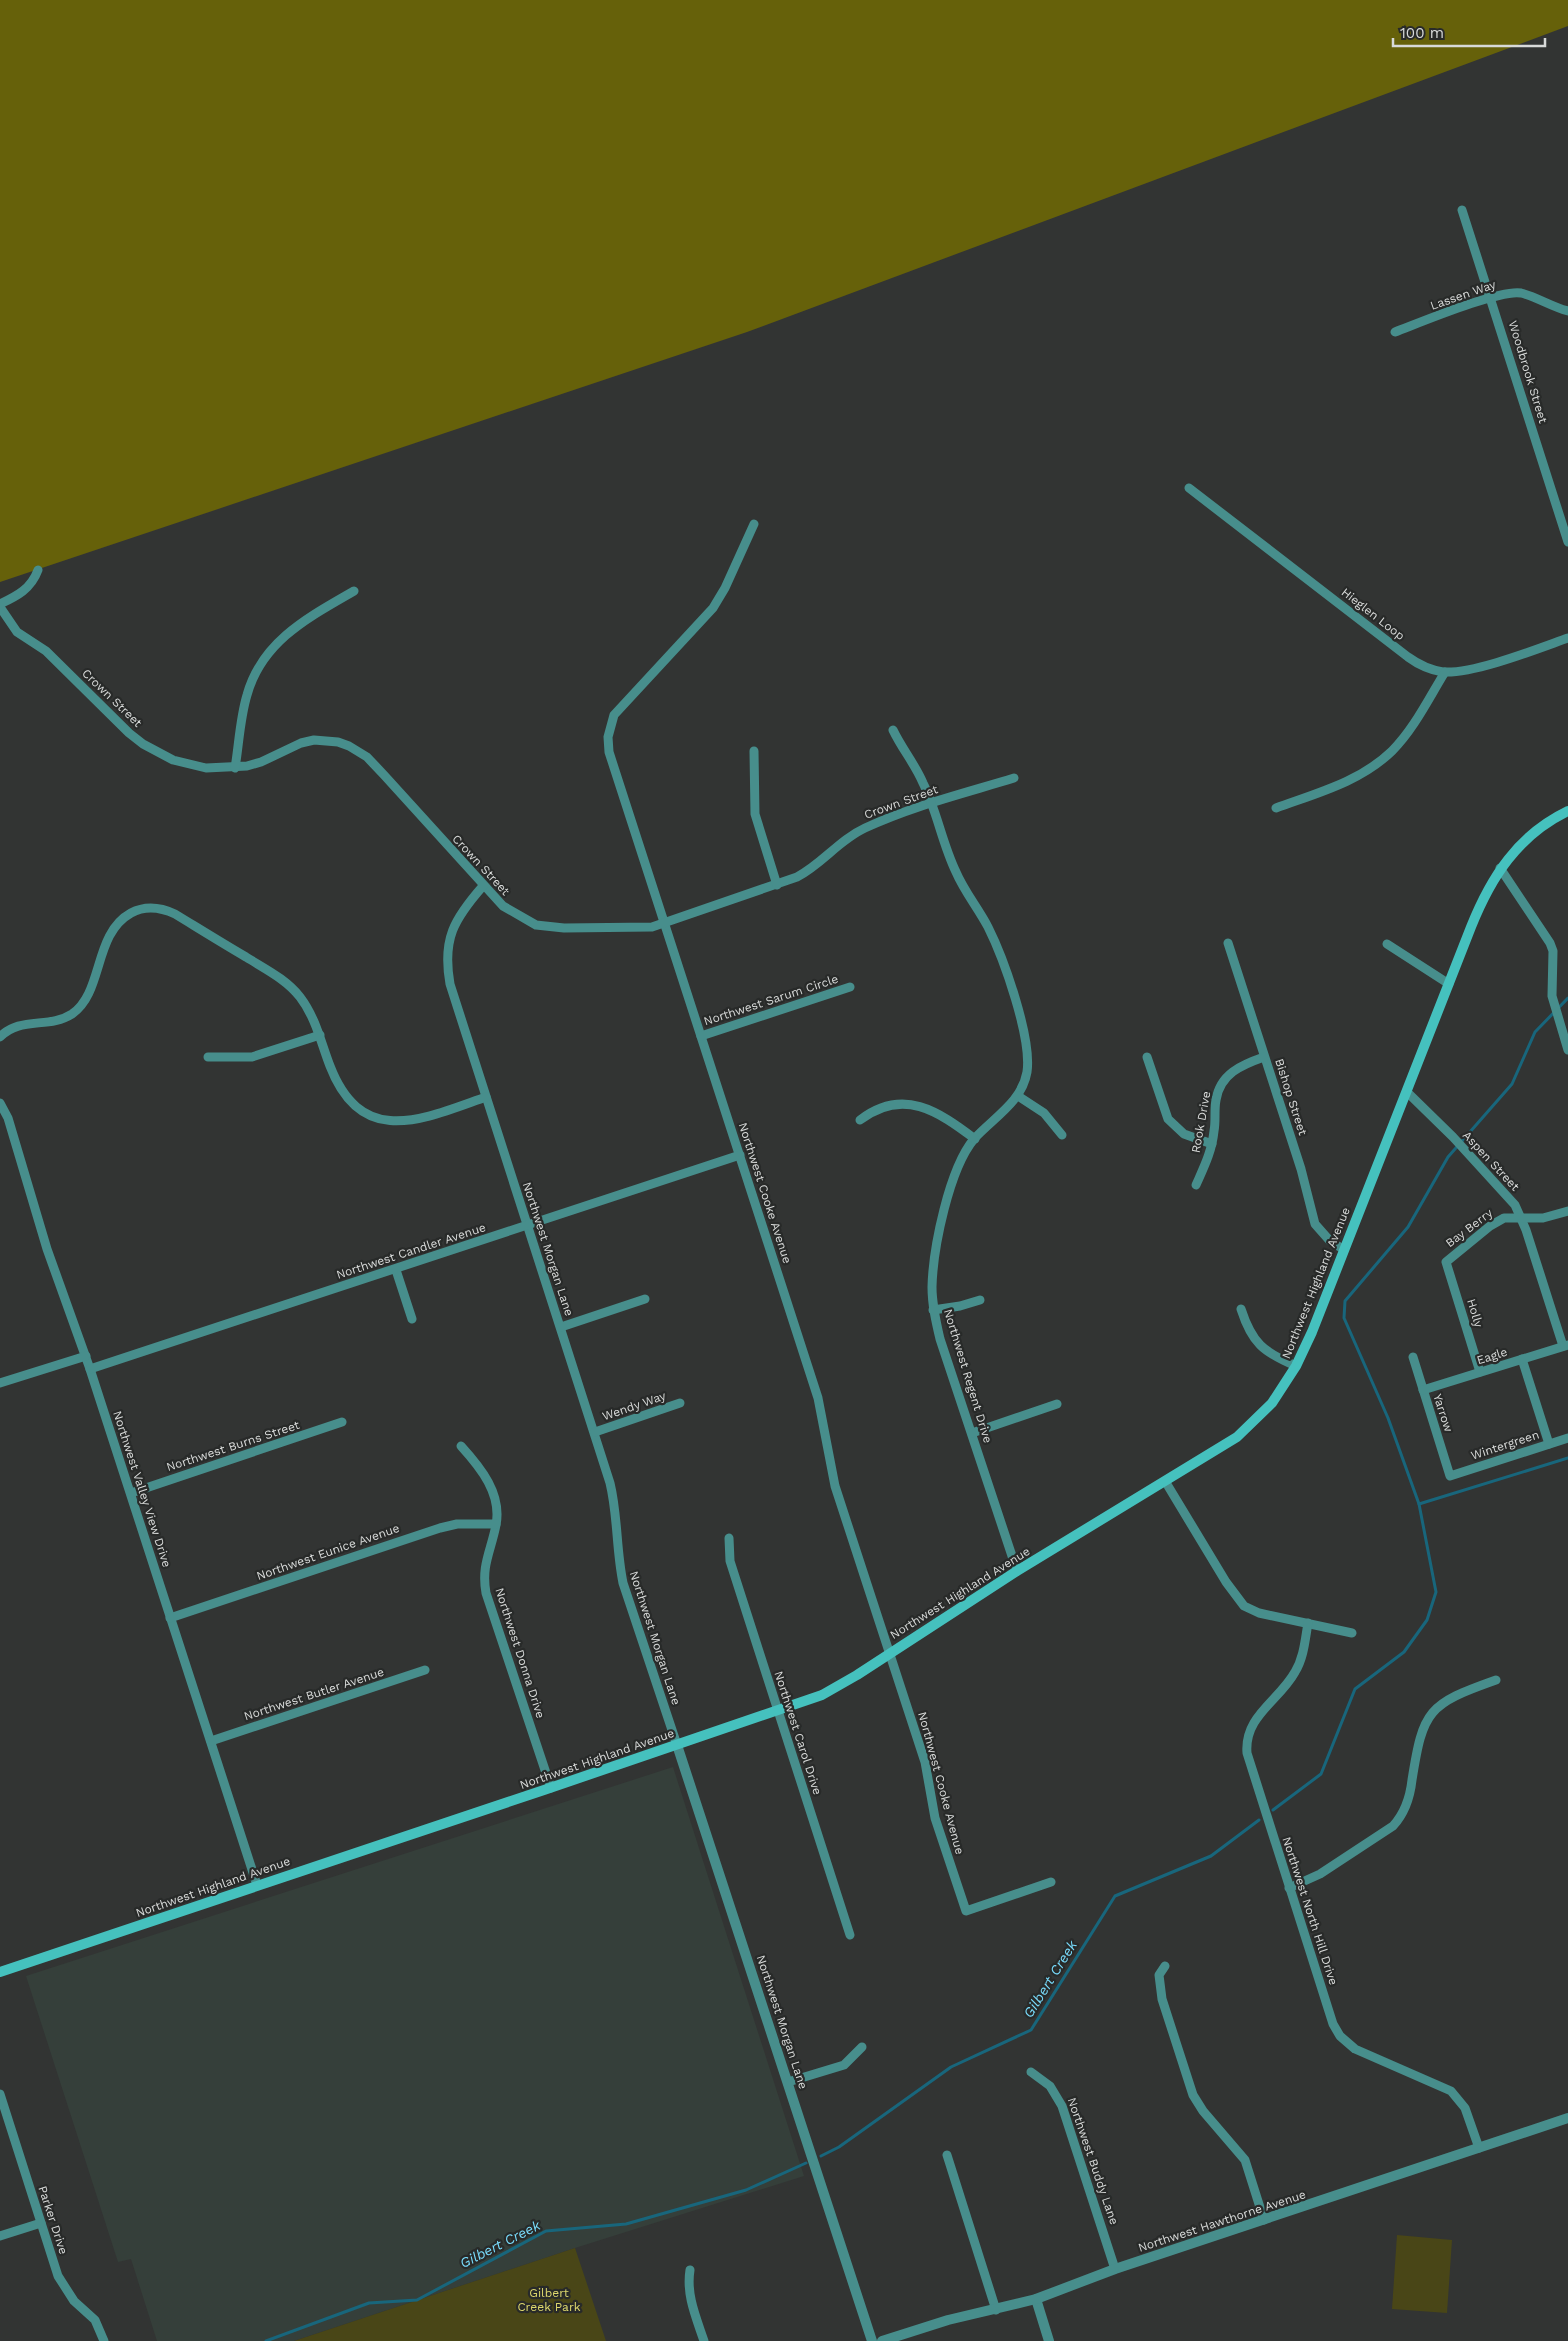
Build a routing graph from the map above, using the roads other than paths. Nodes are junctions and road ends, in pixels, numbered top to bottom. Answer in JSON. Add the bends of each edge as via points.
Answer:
{"nodes":[{"id":1,"x":1462,"y":210,"type":"dead end"},
{"id":2,"x":1492,"y":298,"type":"junction"},
{"id":3,"x":1568,"y":311,"type":"edge"},
{"id":4,"x":1395,"y":332,"type":"dead end"},
{"id":5,"x":1189,"y":488,"type":"dead end"},
{"id":6,"x":1564,"y":518,"type":"edge"},
{"id":7,"x":754,"y":524,"type":"dead end"},
{"id":8,"x":1568,"y":542,"type":"edge"},
{"id":9,"x":38,"y":570,"type":"dead end"},
{"id":10,"x":354,"y":591,"type":"dead end"},
{"id":11,"x":0,"y":606,"type":"edge"},
{"id":12,"x":1568,"y":638,"type":"edge"},
{"id":13,"x":1445,"y":672,"type":"junction"},
{"id":14,"x":893,"y":730,"type":"dead end"},
{"id":15,"x":754,"y":751,"type":"dead end"},
{"id":16,"x":235,"y":768,"type":"junction"},
{"id":17,"x":1014,"y":778,"type":"dead end"},
{"id":18,"x":932,"y":804,"type":"junction"},
{"id":19,"x":1276,"y":808,"type":"dead end"},
{"id":20,"x":1568,"y":811,"type":"edge"},
{"id":21,"x":1500,"y":868,"type":"junction"},
{"id":22,"x":777,"y":885,"type":"junction"},
{"id":23,"x":482,"y":886,"type":"junction"},
{"id":24,"x":664,"y":924,"type":"junction"},
{"id":25,"x":1228,"y":943,"type":"dead end"},
{"id":26,"x":1387,"y":944,"type":"dead end"},
{"id":27,"x":1449,"y":984,"type":"junction"},
{"id":28,"x":850,"y":988,"type":"dead end"},
{"id":29,"x":320,"y":1035,"type":"junction"},
{"id":30,"x":0,"y":1036,"type":"edge"},
{"id":31,"x":701,"y":1036,"type":"junction"},
{"id":32,"x":1568,"y":1050,"type":"edge"},
{"id":33,"x":1264,"y":1056,"type":"junction"},
{"id":34,"x":208,"y":1057,"type":"dead end"},
{"id":35,"x":1147,"y":1057,"type":"dead end"},
{"id":36,"x":1407,"y":1092,"type":"junction"},
{"id":37,"x":1018,"y":1096,"type":"junction"},
{"id":38,"x":486,"y":1097,"type":"junction"},
{"id":39,"x":0,"y":1103,"type":"edge"},
{"id":40,"x":4,"y":1119,"type":"edge"},
{"id":41,"x":860,"y":1120,"type":"dead end"},
{"id":42,"x":1062,"y":1135,"type":"dead end"},
{"id":43,"x":975,"y":1138,"type":"junction"},
{"id":44,"x":1212,"y":1144,"type":"junction"},
{"id":45,"x":740,"y":1155,"type":"junction"},
{"id":46,"x":1196,"y":1185,"type":"dead end"},
{"id":47,"x":1568,"y":1211,"type":"edge"},
{"id":48,"x":1521,"y":1217,"type":"junction"},
{"id":49,"x":527,"y":1226,"type":"junction"},
{"id":50,"x":1343,"y":1249,"type":"junction"},
{"id":51,"x":1446,"y":1262,"type":"joint"},
{"id":52,"x":396,"y":1270,"type":"junction"},
{"id":53,"x":645,"y":1299,"type":"dead end"},
{"id":54,"x":980,"y":1300,"type":"dead end"},
{"id":55,"x":1241,"y":1309,"type":"dead end"},
{"id":56,"x":934,"y":1310,"type":"junction"},
{"id":57,"x":412,"y":1319,"type":"dead end"},
{"id":58,"x":561,"y":1327,"type":"junction"},
{"id":59,"x":1565,"y":1346,"type":"edge"},
{"id":60,"x":86,"y":1356,"type":"junction"},
{"id":61,"x":1413,"y":1357,"type":"dead end"},
{"id":62,"x":1522,"y":1360,"type":"junction"},
{"id":63,"x":1296,"y":1366,"type":"junction"},
{"id":64,"x":90,"y":1369,"type":"junction"},
{"id":65,"x":1480,"y":1372,"type":"junction"},
{"id":66,"x":0,"y":1383,"type":"edge"},
{"id":67,"x":1423,"y":1390,"type":"junction"},
{"id":68,"x":680,"y":1403,"type":"dead end"},
{"id":69,"x":1057,"y":1404,"type":"dead end"},
{"id":70,"x":342,"y":1422,"type":"dead end"},
{"id":71,"x":595,"y":1432,"type":"junction"},
{"id":72,"x":972,"y":1433,"type":"junction"},
{"id":73,"x":1568,"y":1438,"type":"edge"},
{"id":74,"x":1549,"y":1444,"type":"junction"},
{"id":75,"x":461,"y":1446,"type":"dead end"},
{"id":76,"x":1450,"y":1476,"type":"joint"},
{"id":77,"x":1165,"y":1481,"type":"junction"},
{"id":78,"x":131,"y":1493,"type":"junction"},
{"id":79,"x":496,"y":1524,"type":"junction"},
{"id":80,"x":729,"y":1538,"type":"dead end"},
{"id":81,"x":1017,"y":1571,"type":"junction"},
{"id":82,"x":170,"y":1618,"type":"junction"},
{"id":83,"x":1308,"y":1623,"type":"junction"},
{"id":84,"x":1352,"y":1633,"type":"dead end"},
{"id":85,"x":890,"y":1652,"type":"junction"},
{"id":86,"x":425,"y":1670,"type":"dead end"},
{"id":87,"x":1496,"y":1680,"type":"dead end"},
{"id":88,"x":778,"y":1711,"type":"junction"},
{"id":89,"x":210,"y":1741,"type":"junction"},
{"id":90,"x":677,"y":1745,"type":"junction"},
{"id":91,"x":551,"y":1788,"type":"junction"},
{"id":92,"x":1051,"y":1882,"type":"dead end"},
{"id":93,"x":257,"y":1885,"type":"junction"},
{"id":94,"x":1289,"y":1888,"type":"junction"},
{"id":95,"x":850,"y":1935,"type":"dead end"},
{"id":96,"x":1165,"y":1966,"type":"dead end"},
{"id":97,"x":0,"y":1972,"type":"edge"},
{"id":98,"x":862,"y":2047,"type":"dead end"},
{"id":99,"x":1031,"y":2072,"type":"dead end"},
{"id":100,"x":788,"y":2082,"type":"junction"},
{"id":101,"x":0,"y":2094,"type":"edge"},
{"id":102,"x":2,"y":2104,"type":"edge"},
{"id":103,"x":1568,"y":2118,"type":"edge"},
{"id":104,"x":1479,"y":2148,"type":"junction"},
{"id":105,"x":947,"y":2155,"type":"dead end"},
{"id":106,"x":1264,"y":2220,"type":"junction"},
{"id":107,"x":41,"y":2222,"type":"junction"},
{"id":108,"x":0,"y":2236,"type":"edge"},
{"id":109,"x":1115,"y":2269,"type":"junction"},
{"id":110,"x":690,"y":2270,"type":"dead end"},
{"id":111,"x":1036,"y":2298,"type":"junction"},
{"id":112,"x":996,"y":2310,"type":"junction"},
{"id":113,"x":104,"y":2341,"type":"edge"},
{"id":114,"x":704,"y":2341,"type":"edge"},
{"id":115,"x":872,"y":2341,"type":"edge"},
{"id":116,"x":882,"y":2341,"type":"edge"},
{"id":117,"x":1049,"y":2341,"type":"edge"}],
"edges":[{"from":1,"to":2,"type":"street","name":"Woodbrook Street"},
{"from":2,"to":3,"type":"street","name":"Lassen Way","via":[[1521,294]]},
{"from":2,"to":4,"type":"street","name":"Lassen Way"},
{"from":2,"to":6,"type":"street","name":"Woodbrook Street"},
{"from":5,"to":13,"type":"street","name":"Hieglen Loop","via":[[1408,657],[1427,668]]},
{"from":6,"to":8,"type":"street","name":"Woodbrook Street"},
{"from":7,"to":24,"type":"street","name":"Northwest Cooke Avenue","via":[[725,588],[712,608],[622,705],[610,726],[609,752]]},
{"from":9,"to":11,"type":"street","via":[[35,579],[19,595]]},
{"from":10,"to":16,"type":"street","via":[[289,631],[269,650],[253,677],[247,695]]},
{"from":11,"to":16,"type":"street","name":"Crown Street","via":[[18,632],[46,651],[143,744],[182,763],[206,768]]},
{"from":12,"to":13,"type":"street","name":"Hieglen Loop","via":[[1490,664]]},
{"from":13,"to":19,"type":"street","via":[[1403,737],[1378,762],[1339,786]]},
{"from":14,"to":18,"type":"street","name":"Northwest Regent Drive"},
{"from":15,"to":22,"type":"street","via":[[755,814]]},
{"from":16,"to":23,"type":"street","name":"Crown Street","via":[[261,762],[314,740],[349,746],[367,757]]},
{"from":17,"to":18,"type":"street","name":"Crown Street"},
{"from":18,"to":22,"type":"street","name":"Crown Street","via":[[865,828],[850,836],[811,869]]},
{"from":18,"to":37,"type":"street","name":"Northwest Regent Drive","via":[[956,872],[994,940],[1021,1018],[1028,1057],[1024,1086]]},
{"from":20,"to":21,"type":"main road","name":"Northwest Highland Avenue","via":[[1549,821]]},
{"from":21,"to":27,"type":"main road","name":"Northwest Highland Avenue","via":[[1481,904]]},
{"from":21,"to":32,"type":"street","via":[[1553,951],[1550,984]]},
{"from":22,"to":24,"type":"street","name":"Crown Street"},
{"from":23,"to":24,"type":"street","name":"Crown Street","via":[[503,906],[536,925],[634,928]]},
{"from":23,"to":38,"type":"street","name":"Northwest Morgan Lane","via":[[454,923],[446,955],[450,984]]},
{"from":24,"to":31,"type":"street","name":"Northwest Cooke Avenue"},
{"from":25,"to":33,"type":"street","name":"Bishop Street"},
{"from":26,"to":27,"type":"street"},
{"from":27,"to":36,"type":"main road","name":"Northwest Highland Avenue"},
{"from":28,"to":31,"type":"street","name":"Northwest Sarum Circle"},
{"from":29,"to":30,"type":"street","via":[[311,1014],[288,984],[175,914],[162,908],[148,908],[126,916],[113,930],[79,1008],[55,1021],[24,1024]]},
{"from":29,"to":34,"type":"street","via":[[252,1056]]},
{"from":29,"to":38,"type":"street","via":[[343,1093],[352,1104],[379,1119],[411,1121]]},
{"from":31,"to":45,"type":"street","name":"Northwest Cooke Avenue"},
{"from":33,"to":44,"type":"street","name":"Rook Drive","via":[[1237,1068],[1223,1082],[1216,1102]]},
{"from":33,"to":50,"type":"street","name":"Bishop Street","via":[[1307,1186],[1315,1224],[1330,1241]]},
{"from":35,"to":44,"type":"street","via":[[1168,1120],[1184,1134]]},
{"from":36,"to":48,"type":"street","name":"Aspen Street","via":[[1504,1192]]},
{"from":36,"to":50,"type":"main road","name":"Northwest Highland Avenue"},
{"from":37,"to":42,"type":"street","via":[[1044,1113]]},
{"from":37,"to":43,"type":"street","name":"Northwest Regent Drive"},
{"from":38,"to":49,"type":"street","name":"Northwest Morgan Lane"},
{"from":39,"to":40,"type":"street","name":"Northwest Valley View Drive"},
{"from":40,"to":60,"type":"street","name":"Northwest Valley View Drive"},
{"from":41,"to":43,"type":"street","via":[[890,1105],[917,1105],[942,1114]]},
{"from":43,"to":56,"type":"street","name":"Northwest Regent Drive","via":[[958,1166],[944,1218],[934,1263]]},
{"from":44,"to":46,"type":"street","name":"Rook Drive"},
{"from":45,"to":49,"type":"street","name":"Northwest Candler Avenue"},
{"from":45,"to":85,"type":"street","name":"Northwest Cooke Avenue","via":[[818,1398],[835,1486]]},
{"from":47,"to":48,"type":"street","name":"Bay Berry","via":[[1542,1218]]},
{"from":48,"to":51,"type":"street","name":"Bay Berry","via":[[1498,1221]]},
{"from":48,"to":59,"type":"street","name":"Aspen Street"},
{"from":49,"to":52,"type":"street","name":"Northwest Candler Avenue"},
{"from":49,"to":58,"type":"street","name":"Northwest Morgan Lane"},
{"from":50,"to":63,"type":"main road","name":"Northwest Highland Avenue"},
{"from":51,"to":65,"type":"street","name":"Holly"},
{"from":52,"to":57,"type":"street"},
{"from":52,"to":64,"type":"street","name":"Northwest Candler Avenue"},
{"from":53,"to":58,"type":"street"},
{"from":54,"to":56,"type":"street"},
{"from":55,"to":63,"type":"street","via":[[1258,1344],[1265,1351]]},
{"from":56,"to":72,"type":"street","name":"Northwest Regent Drive","via":[[940,1339]]},
{"from":58,"to":71,"type":"street","name":"Northwest Morgan Lane"},
{"from":59,"to":62,"type":"street","name":"Eagle"},
{"from":60,"to":64,"type":"street","name":"Northwest Valley View Drive"},
{"from":60,"to":66,"type":"street"},
{"from":61,"to":67,"type":"street","name":"Yarrow"},
{"from":62,"to":65,"type":"street","name":"Eagle"},
{"from":62,"to":74,"type":"street"},
{"from":63,"to":77,"type":"main road","name":"Northwest Highland Avenue","via":[[1272,1404],[1256,1421]]},
{"from":64,"to":78,"type":"street","name":"Northwest Valley View Drive"},
{"from":65,"to":67,"type":"street","name":"Eagle"},
{"from":67,"to":76,"type":"street","name":"Yarrow"},
{"from":68,"to":71,"type":"street","name":"Wendy Way"},
{"from":69,"to":72,"type":"street"},
{"from":70,"to":78,"type":"street","name":"Northwest Burns Street"},
{"from":71,"to":90,"type":"street","name":"Northwest Morgan Lane","via":[[615,1504],[623,1582]]},
{"from":72,"to":81,"type":"street","name":"Northwest Regent Drive"},
{"from":73,"to":74,"type":"street","name":"Wintergreen"},
{"from":74,"to":76,"type":"street","name":"Wintergreen"},
{"from":75,"to":79,"type":"street","name":"Northwest Donna Drive","via":[[489,1482],[497,1511]]},
{"from":77,"to":81,"type":"main road","name":"Northwest Highland Avenue"},
{"from":77,"to":83,"type":"street","via":[[1244,1606],[1253,1612]]},
{"from":78,"to":82,"type":"street","name":"Northwest Valley View Drive"},
{"from":79,"to":82,"type":"street","name":"Northwest Eunice Avenue","via":[[457,1524],[440,1528]]},
{"from":79,"to":91,"type":"street","name":"Northwest Donna Drive","via":[[484,1563],[483,1579]]},
{"from":80,"to":88,"type":"street","name":"Northwest Carol Drive","via":[[730,1562]]},
{"from":81,"to":85,"type":"main road","name":"Northwest Highland Avenue"},
{"from":82,"to":89,"type":"street","name":"Northwest Valley View Drive"},
{"from":83,"to":84,"type":"street"},
{"from":83,"to":94,"type":"street","name":"Northwest North Hill Drive","via":[[1299,1665],[1254,1719],[1246,1743],[1250,1769]]},
{"from":85,"to":88,"type":"main road","name":"Northwest Highland Avenue","via":[[833,1688]]},
{"from":85,"to":92,"type":"street","name":"Northwest Cooke Avenue","via":[[925,1762],[935,1818],[966,1911]]},
{"from":86,"to":89,"type":"street","name":"Northwest Butler Avenue"},
{"from":87,"to":94,"type":"street","via":[[1460,1693],[1428,1718],[1418,1743],[1406,1806],[1393,1826],[1320,1874]]},
{"from":88,"to":90,"type":"main road","name":"Northwest Highland Avenue"},
{"from":88,"to":95,"type":"street","name":"Northwest Carol Drive"},
{"from":89,"to":93,"type":"street","name":"Northwest Valley View Drive"},
{"from":90,"to":91,"type":"main road","name":"Northwest Highland Avenue"},
{"from":90,"to":100,"type":"street","name":"Northwest Morgan Lane"},
{"from":91,"to":93,"type":"main road","name":"Northwest Highland Avenue"},
{"from":93,"to":97,"type":"main road","name":"Northwest Highland Avenue"},
{"from":94,"to":104,"type":"street","name":"Northwest North Hill Drive","via":[[1333,2024],[1340,2036],[1355,2049],[1450,2090],[1466,2108]]},
{"from":96,"to":106,"type":"street","via":[[1159,1975],[1162,1999],[1192,2095],[1244,2160]]},
{"from":98,"to":100,"type":"street","via":[[844,2065]]},
{"from":99,"to":109,"type":"street","name":"Northwest Buddy Lane","via":[[1050,2086],[1062,2106]]},
{"from":100,"to":115,"type":"street","name":"Northwest Morgan Lane"},
{"from":101,"to":102,"type":"street","name":"Parker Drive"},
{"from":102,"to":107,"type":"street","name":"Parker Drive"},
{"from":103,"to":104,"type":"street","name":"Northwest Hawthorne Avenue"},
{"from":104,"to":106,"type":"street","name":"Northwest Hawthorne Avenue"},
{"from":105,"to":112,"type":"street"},
{"from":106,"to":109,"type":"street","name":"Northwest Hawthorne Avenue"},
{"from":107,"to":108,"type":"street"},
{"from":107,"to":113,"type":"street","name":"Parker Drive","via":[[64,2288],[95,2320]]},
{"from":109,"to":111,"type":"street","name":"Northwest Hawthorne Avenue"},
{"from":110,"to":114,"type":"street","via":[[689,2297]]},
{"from":111,"to":112,"type":"street","name":"Northwest Hawthorne Avenue"},
{"from":111,"to":117,"type":"street"},
{"from":112,"to":116,"type":"street","name":"Northwest Hawthorne Avenue","via":[[948,2320]]}]}
